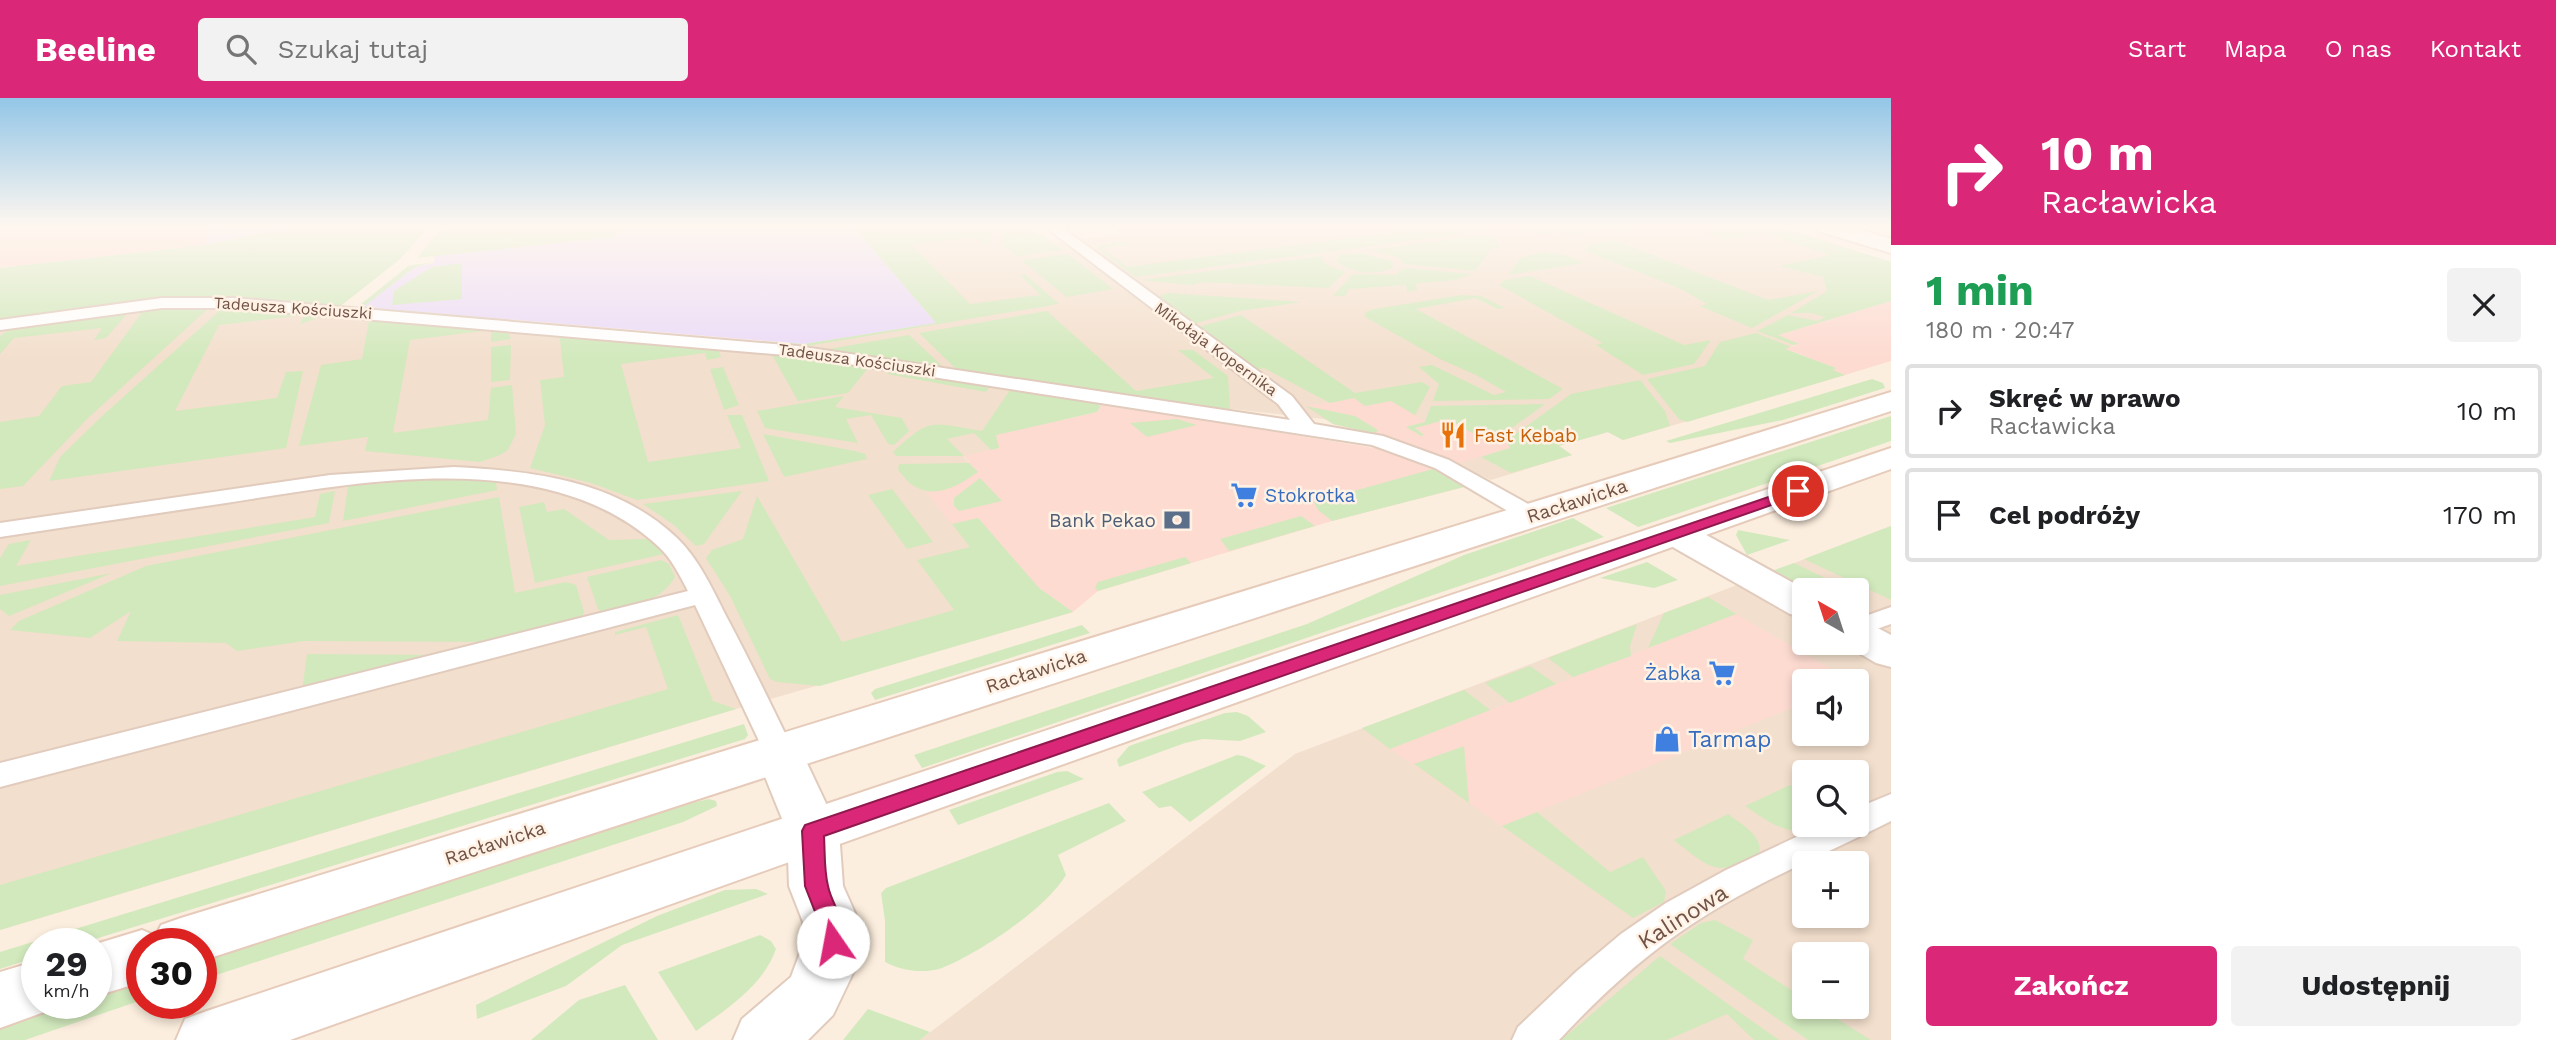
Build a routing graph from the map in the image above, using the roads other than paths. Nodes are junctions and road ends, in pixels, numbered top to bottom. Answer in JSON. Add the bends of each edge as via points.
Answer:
{"nodes":[{"id":1,"x":1110,"y":270,"type":"edge"},
{"id":2,"x":0,"y":326,"type":"edge"},
{"id":3,"x":1891,"y":401,"type":"edge"},
{"id":4,"x":1307,"y":429,"type":"junction"},
{"id":5,"x":1891,"y":458,"type":"edge"},
{"id":6,"x":1531,"y":516,"type":"junction"},
{"id":7,"x":0,"y":530,"type":"edge"},
{"id":8,"x":1677,"y":534,"type":"junction"},
{"id":9,"x":703,"y":595,"type":"junction"},
{"id":10,"x":1792,"y":598,"type":"edge"},
{"id":11,"x":1891,"y":615,"type":"edge"},
{"id":12,"x":1869,"y":623,"type":"edge"},
{"id":13,"x":1869,"y":641,"type":"edge"},
{"id":14,"x":1891,"y":653,"type":"edge"},
{"id":15,"x":779,"y":752,"type":"junction"},
{"id":16,"x":0,"y":775,"type":"edge"},
{"id":17,"x":1891,"y":806,"type":"edge"},
{"id":18,"x":1869,"y":817,"type":"edge"},
{"id":19,"x":813,"y":831,"type":"junction"},
{"id":20,"x":1829,"y":837,"type":"edge"},
{"id":21,"x":217,"y":932,"type":"edge"},
{"id":22,"x":21,"y":993,"type":"edge"},
{"id":23,"x":0,"y":1000,"type":"edge"},
{"id":24,"x":207,"y":1040,"type":"edge"},
{"id":25,"x":764,"y":1040,"type":"edge"},
{"id":26,"x":1532,"y":1040,"type":"edge"}],
"edges":[{"from":1,"to":4,"type":"lane","name":"Mikołaja Kopernika","via":[[1285,400]]},
{"from":2,"to":4,"type":"lane","name":"Tadeusza Kościuszki","via":[[162,303],[247,304],[797,351]]},
{"from":3,"to":6,"type":"street","name":"Racławicka"},
{"from":4,"to":6,"type":"lane","name":"Tadeusza Kościuszki","via":[[1376,440],[1425,456]]},
{"from":5,"to":8,"type":"street"},
{"from":6,"to":15,"type":"street","name":"Racławicka"},
{"from":7,"to":9,"type":"lane","via":[[344,478],[460,473],[527,478],[572,488],[628,512],[668,542]]},
{"from":8,"to":10,"type":"street"},
{"from":8,"to":19,"type":"street"},
{"from":9,"to":15,"type":"lane"},
{"from":9,"to":16,"type":"lane"},
{"from":11,"to":12,"type":"lane"},
{"from":13,"to":14,"type":"street"},
{"from":15,"to":19,"type":"street"},
{"from":15,"to":21,"type":"street","name":"Racławicka"},
{"from":17,"to":18,"type":"lane","name":"Kalinowa"},
{"from":19,"to":24,"type":"street"},
{"from":19,"to":25,"type":"street","via":[[816,886],[831,922],[833,942],[812,996]]},
{"from":20,"to":26,"type":"lane","name":"Kalinowa","via":[[1701,900],[1648,936]]},
{"from":22,"to":23,"type":"street"}]}
